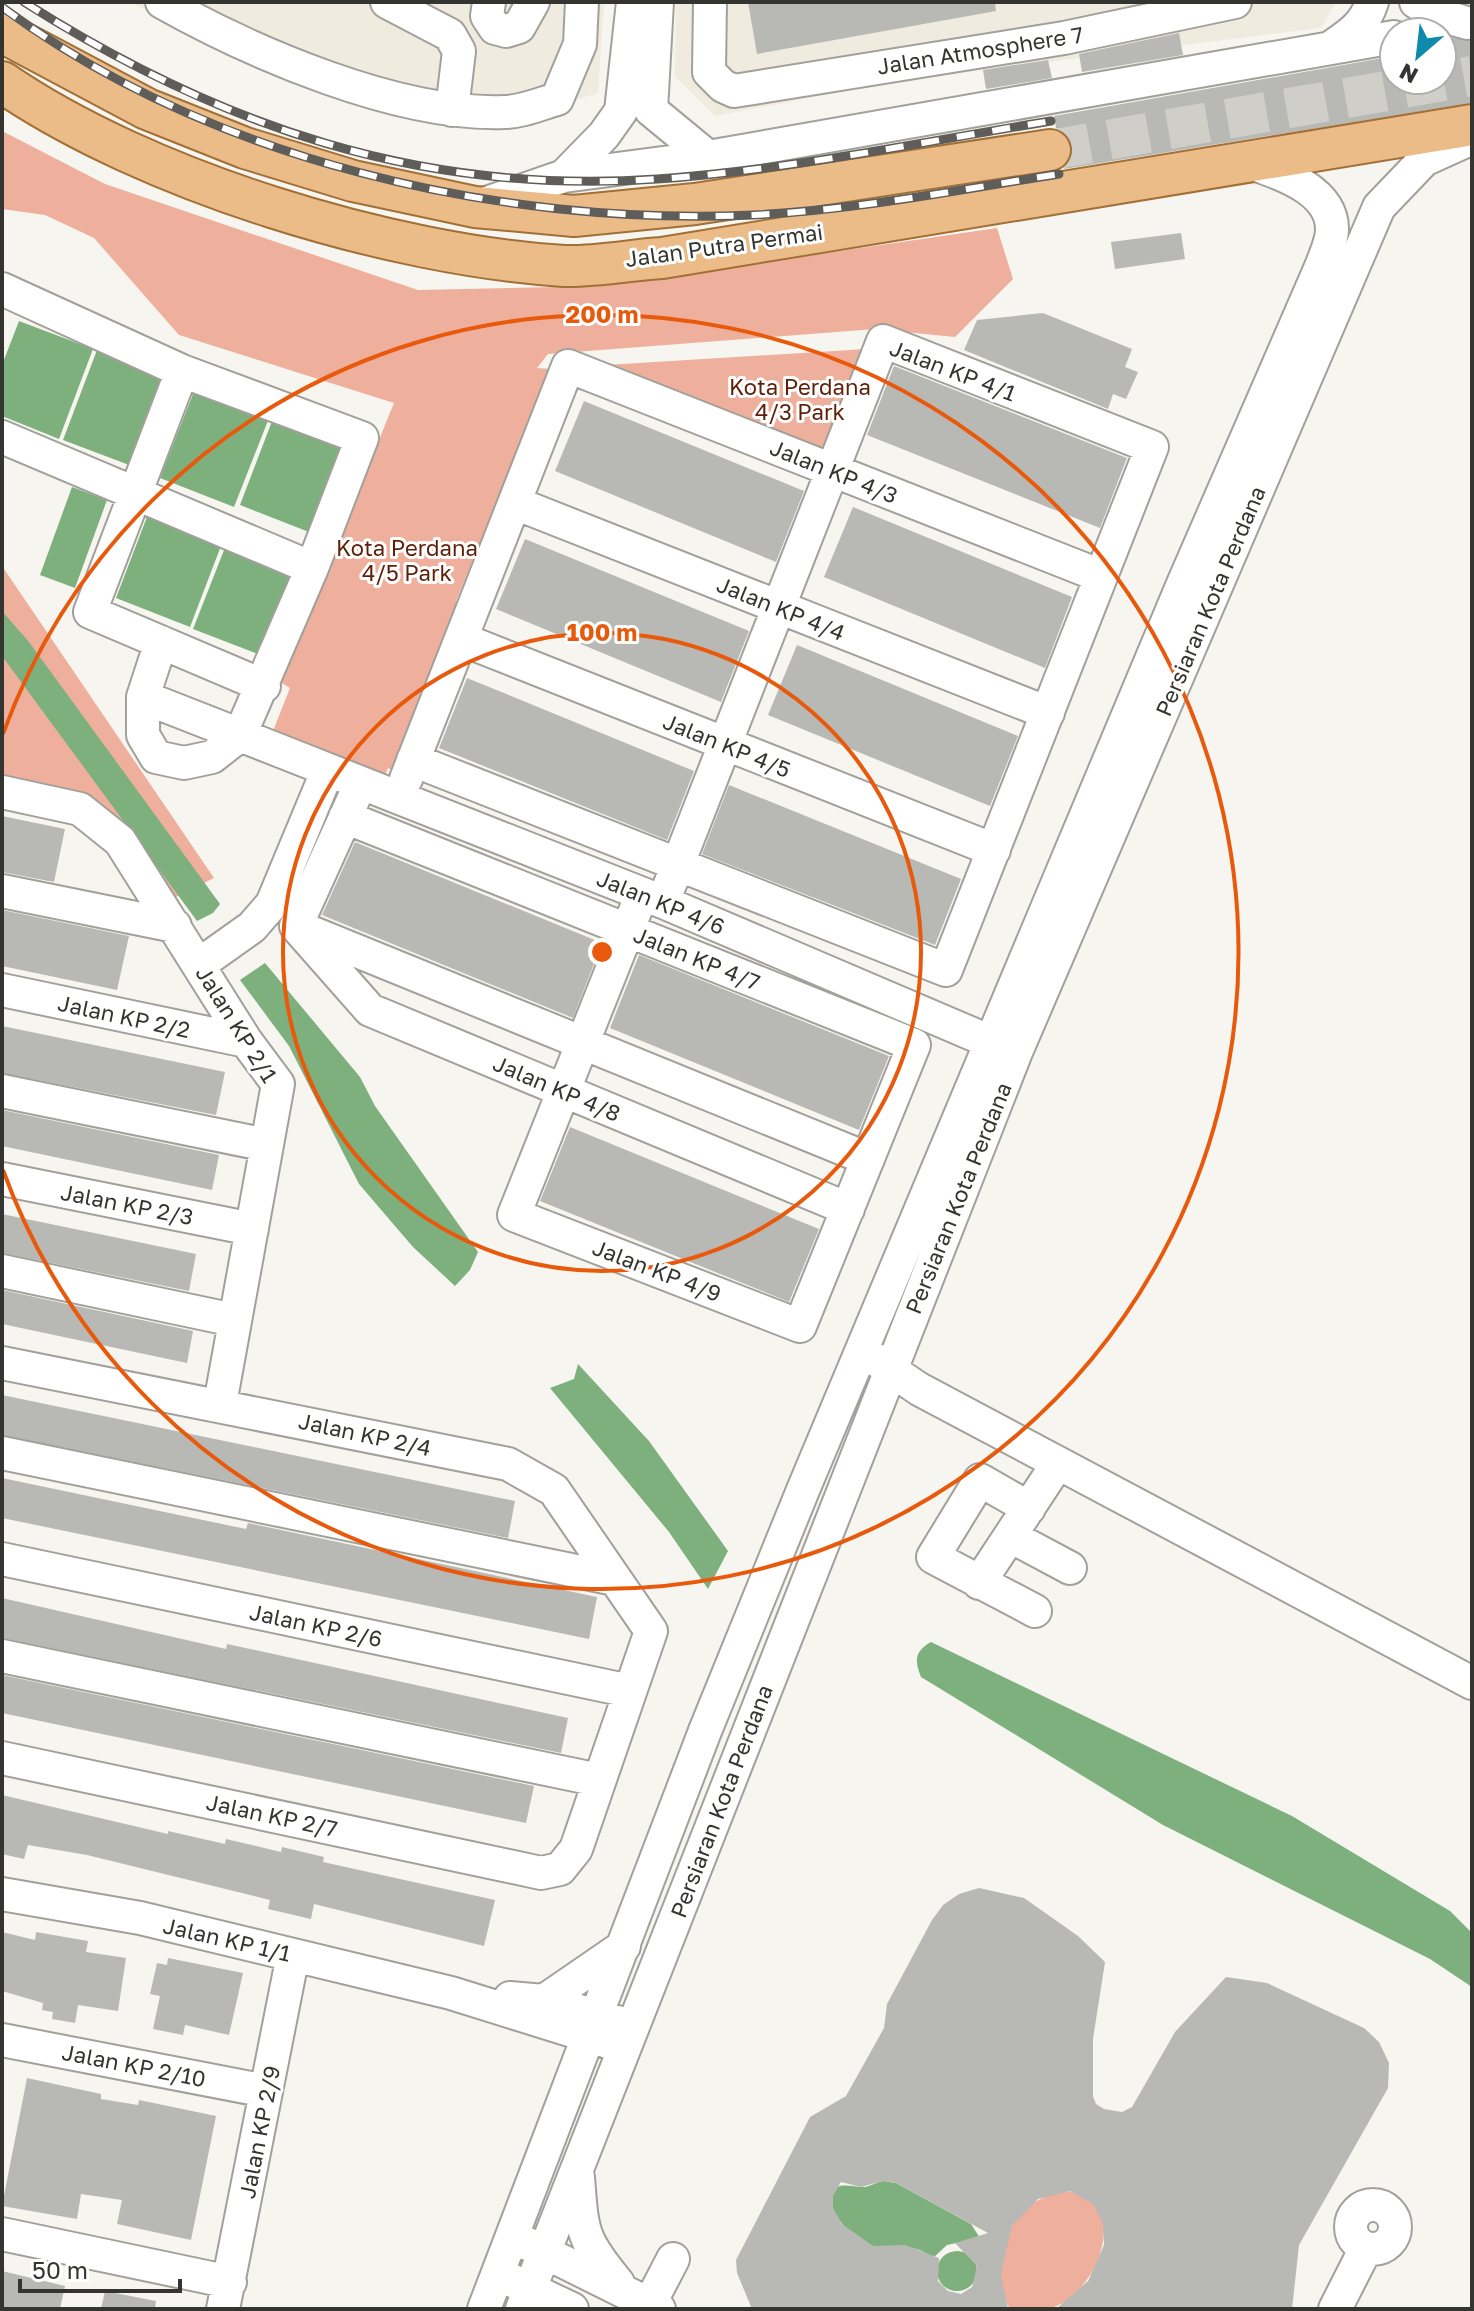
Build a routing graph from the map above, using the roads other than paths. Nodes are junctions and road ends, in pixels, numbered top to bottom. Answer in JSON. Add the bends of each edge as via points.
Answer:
{"nodes":[{"id":1,"x":387,"y":2,"type":"edge"},
{"id":2,"x":489,"y":2,"type":"edge"},
{"id":3,"x":533,"y":2,"type":"edge"},
{"id":4,"x":582,"y":2,"type":"edge"},
{"id":5,"x":633,"y":2,"type":"edge"},
{"id":6,"x":657,"y":2,"type":"edge"},
{"id":7,"x":710,"y":2,"type":"edge"},
{"id":8,"x":1235,"y":2,"type":"edge"},
{"id":9,"x":1372,"y":2,"type":"edge"},
{"id":10,"x":1416,"y":2,"type":"edge"},
{"id":11,"x":176,"y":5,"type":"edge"},
{"id":12,"x":1470,"y":23,"type":"edge"},
{"id":13,"x":2,"y":32,"type":"edge"},
{"id":14,"x":1378,"y":40,"type":"edge"},
{"id":15,"x":1327,"y":50,"type":"junction"},
{"id":16,"x":10,"y":91,"type":"edge"},
{"id":17,"x":452,"y":105,"type":"junction"},
{"id":18,"x":1472,"y":125,"type":"edge"},
{"id":19,"x":1472,"y":138,"type":"edge"},
{"id":20,"x":1050,"y":150,"type":"tunnel mouth"},
{"id":21,"x":708,"y":157,"type":"junction"},
{"id":22,"x":1245,"y":160,"type":"junction"},
{"id":23,"x":564,"y":176,"type":"junction"},
{"id":24,"x":475,"y":207,"type":"junction"},
{"id":25,"x":2,"y":289,"type":"edge"},
{"id":26,"x":182,"y":371,"type":"junction"},
{"id":27,"x":2,"y":437,"type":"edge"},
{"id":28,"x":832,"y":470,"type":"junction"},
{"id":29,"x":136,"y":494,"type":"junction"},
{"id":30,"x":515,"y":503,"type":"junction"},
{"id":31,"x":312,"y":568,"type":"junction"},
{"id":32,"x":1101,"y":576,"type":"junction"},
{"id":33,"x":778,"y":607,"type":"junction"},
{"id":34,"x":461,"y":639,"type":"junction"},
{"id":35,"x":161,"y":642,"type":"junction"},
{"id":36,"x":264,"y":686,"type":"junction"},
{"id":37,"x":143,"y":697,"type":"junction"},
{"id":38,"x":1048,"y":713,"type":"junction"},
{"id":39,"x":240,"y":735,"type":"junction"},
{"id":40,"x":725,"y":744,"type":"junction"},
{"id":41,"x":413,"y":760,"type":"junction"},
{"id":42,"x":327,"y":772,"type":"junction"},
{"id":43,"x":360,"y":784,"type":"junction"},
{"id":44,"x":2,"y":792,"type":"edge"},
{"id":45,"x":398,"y":799,"type":"junction"},
{"id":46,"x":345,"y":817,"type":"junction"},
{"id":47,"x":994,"y":850,"type":"junction"},
{"id":48,"x":678,"y":864,"type":"junction"},
{"id":49,"x":2,"y":891,"type":"edge"},
{"id":50,"x":653,"y":898,"type":"junction"},
{"id":51,"x":175,"y":926,"type":"junction"},
{"id":52,"x":296,"y":926,"type":"junction"},
{"id":53,"x":628,"y":931,"type":"junction"},
{"id":54,"x":200,"y":964,"type":"junction"},
{"id":55,"x":2,"y":990,"type":"edge"},
{"id":56,"x":246,"y":1041,"type":"junction"},
{"id":57,"x":991,"y":1042,"type":"junction"},
{"id":58,"x":582,"y":1044,"type":"junction"},
{"id":59,"x":2,"y":1091,"type":"edge"},
{"id":60,"x":564,"y":1091,"type":"junction"},
{"id":61,"x":267,"y":1145,"type":"junction"},
{"id":62,"x":868,"y":1159,"type":"junction"},
{"id":63,"x":2,"y":1179,"type":"edge"},
{"id":64,"x":848,"y":1209,"type":"junction"},
{"id":65,"x":252,"y":1229,"type":"junction"},
{"id":66,"x":2,"y":1271,"type":"edge"},
{"id":67,"x":234,"y":1320,"type":"junction"},
{"id":68,"x":862,"y":1351,"type":"junction"},
{"id":69,"x":2,"y":1363,"type":"edge"},
{"id":70,"x":890,"y":1368,"type":"junction"},
{"id":71,"x":220,"y":1404,"type":"junction"},
{"id":72,"x":2,"y":1453,"type":"edge"},
{"id":73,"x":1058,"y":1463,"type":"junction"},
{"id":74,"x":1029,"y":1508,"type":"junction"},
{"id":75,"x":1010,"y":1536,"type":"junction"},
{"id":76,"x":2,"y":1559,"type":"edge"},
{"id":77,"x":1070,"y":1568,"type":"dead end"},
{"id":78,"x":615,"y":1579,"type":"junction"},
{"id":79,"x":979,"y":1583,"type":"junction"},
{"id":80,"x":1035,"y":1611,"type":"dead end"},
{"id":81,"x":2,"y":1656,"type":"edge"},
{"id":82,"x":1472,"y":1683,"type":"edge"},
{"id":83,"x":630,"y":1691,"type":"junction"},
{"id":84,"x":2,"y":1758,"type":"edge"},
{"id":85,"x":599,"y":1780,"type":"junction"},
{"id":86,"x":2,"y":1894,"type":"edge"},
{"id":87,"x":624,"y":1946,"type":"junction"},
{"id":88,"x":293,"y":1955,"type":"junction"},
{"id":89,"x":451,"y":1993,"type":"junction"},
{"id":90,"x":544,"y":2001,"type":"junction"},
{"id":91,"x":593,"y":2026,"type":"junction"},
{"id":92,"x":629,"y":2037,"type":"junction"},
{"id":93,"x":2,"y":2040,"type":"edge"},
{"id":94,"x":266,"y":2091,"type":"junction"},
{"id":95,"x":577,"y":2170,"type":"junction"},
{"id":96,"x":2,"y":2234,"type":"edge"},
{"id":97,"x":511,"y":2238,"type":"junction"},
{"id":98,"x":1366,"y":2248,"type":"dead end"},
{"id":99,"x":545,"y":2251,"type":"junction"},
{"id":100,"x":673,"y":2259,"type":"dead end"},
{"id":101,"x":497,"y":2274,"type":"junction"},
{"id":102,"x":226,"y":2296,"type":"edge"},
{"id":103,"x":526,"y":2299,"type":"edge"},
{"id":104,"x":645,"y":2303,"type":"edge"},
{"id":105,"x":484,"y":2309,"type":"edge"},
{"id":106,"x":572,"y":2309,"type":"edge"},
{"id":107,"x":1335,"y":2309,"type":"edge"}],
"edges":[{"from":1,"to":17,"type":"street","via":[[450,35],[459,51]]},
{"from":2,"to":3,"type":"street","via":[[487,16],[495,28],[506,31],[519,27]]},
{"from":4,"to":17,"type":"street","via":[[580,44],[557,99],[507,112]]},
{"from":5,"to":23,"type":"street","via":[[621,111]]},
{"from":6,"to":21,"type":"street","via":[[651,110]]},
{"from":7,"to":8,"type":"street","name":"Jalan Atmosphere 7","via":[[709,72],[734,91],[1064,38]]},
{"from":9,"to":15,"type":"street","via":[[1354,33]]},
{"from":10,"to":12,"type":"street"},
{"from":11,"to":17,"type":"street","via":[[320,77]]},
{"from":13,"to":24,"type":"main road","name":"Jalan Putra Permai","via":[[147,109],[245,148],[353,181]]},
{"from":14,"to":15,"type":"street"},
{"from":15,"to":21,"type":"street"},
{"from":16,"to":22,"type":"main road","name":"Jalan Putra Permai","via":[[126,149],[244,197],[338,226],[455,251],[567,266],[662,258]]},
{"from":18,"to":22,"type":"main road","name":"Jalan Putra Permai"},
{"from":19,"to":70,"type":"street","name":"Persiaran Kota Perdana","via":[[1424,160],[1379,207],[1016,1052]]},
{"from":20,"to":24,"type":"main road","name":"Jalan Putra Permai","via":[[695,204],[574,216]]},
{"from":21,"to":23,"type":"street"},
{"from":22,"to":57,"type":"street","name":"Persiaran Kota Perdana","via":[[1290,177],[1310,191],[1327,208],[1332,230],[1321,267]]},
{"from":23,"to":24,"type":"street"},
{"from":25,"to":26,"type":"street"},
{"from":26,"to":29,"type":"street"},
{"from":26,"to":31,"type":"street","via":[[362,438]]},
{"from":27,"to":29,"type":"street"},
{"from":28,"to":30,"type":"street","name":"Jalan KP 4/3","via":[[568,366]]},
{"from":28,"to":32,"type":"street","name":"Jalan KP 4/3"},
{"from":28,"to":32,"type":"street","name":"Jalan KP 4/1","via":[[883,341],[1152,447]]},
{"from":28,"to":33,"type":"street"},
{"from":29,"to":31,"type":"street"},
{"from":29,"to":35,"type":"street","via":[[90,612]]},
{"from":30,"to":33,"type":"street","name":"Jalan KP 4/4"},
{"from":30,"to":34,"type":"street"},
{"from":31,"to":36,"type":"street"},
{"from":32,"to":38,"type":"street"},
{"from":33,"to":38,"type":"street","name":"Jalan KP 4/4"},
{"from":33,"to":40,"type":"street"},
{"from":34,"to":40,"type":"street","name":"Jalan KP 4/5"},
{"from":34,"to":41,"type":"street"},
{"from":35,"to":36,"type":"street"},
{"from":35,"to":37,"type":"street"},
{"from":36,"to":39,"type":"street"},
{"from":37,"to":39,"type":"street","name":"Jalan KP 4/6"},
{"from":37,"to":39,"type":"street","via":[[143,735],[156,757],[184,763],[212,757]]},
{"from":38,"to":47,"type":"street"},
{"from":39,"to":42,"type":"street","name":"Jalan KP 4/6"},
{"from":40,"to":47,"type":"street","name":"Jalan KP 4/5"},
{"from":40,"to":48,"type":"street"},
{"from":41,"to":45,"type":"street"},
{"from":41,"to":48,"type":"street","name":"Jalan KP 4/6"},
{"from":42,"to":43,"type":"street","name":"Jalan KP 4/6"},
{"from":42,"to":54,"type":"street","via":[[272,904],[252,927]]},
{"from":43,"to":45,"type":"street","name":"Jalan KP 4/6"},
{"from":43,"to":46,"type":"street"},
{"from":44,"to":51,"type":"street","name":"Jalan KP 2/1","via":[[80,809],[120,841]]},
{"from":45,"to":50,"type":"street","name":"Jalan KP 4/6"},
{"from":46,"to":52,"type":"street"},
{"from":46,"to":53,"type":"street","name":"Jalan KP 4/7"},
{"from":47,"to":48,"type":"street","name":"Jalan KP 4/6","via":[[946,970]]},
{"from":48,"to":50,"type":"street"},
{"from":49,"to":51,"type":"street"},
{"from":50,"to":53,"type":"street"},
{"from":50,"to":57,"type":"street","name":"Jalan KP 4/6"},
{"from":51,"to":54,"type":"street","name":"Jalan KP 2/1"},
{"from":52,"to":58,"type":"street"},
{"from":52,"to":60,"type":"street","name":"Jalan KP 4/8","via":[[370,1010]]},
{"from":53,"to":58,"type":"street"},
{"from":53,"to":62,"type":"street","name":"Jalan KP 4/7","via":[[914,1045]]},
{"from":54,"to":56,"type":"street","name":"Jalan KP 2/1"},
{"from":55,"to":56,"type":"street","name":"Jalan KP 2/2"},
{"from":56,"to":61,"type":"street","name":"Jalan KP 2/1","via":[[278,1084]]},
{"from":57,"to":68,"type":"street","name":"Persiaran Kota Perdana"},
{"from":58,"to":60,"type":"street"},
{"from":58,"to":62,"type":"street"},
{"from":59,"to":61,"type":"street"},
{"from":60,"to":64,"type":"street","name":"Jalan KP 4/8"},
{"from":60,"to":64,"type":"street","name":"Jalan KP 4/9","via":[[514,1215],[800,1326]]},
{"from":61,"to":65,"type":"street","name":"Jalan KP 2/1"},
{"from":62,"to":64,"type":"street"},
{"from":63,"to":65,"type":"street","name":"Jalan KP 2/3"},
{"from":65,"to":67,"type":"street","name":"Jalan KP 2/1"},
{"from":66,"to":67,"type":"street"},
{"from":67,"to":71,"type":"street","name":"Jalan KP 2/1"},
{"from":68,"to":70,"type":"street"},
{"from":68,"to":87,"type":"street","name":"Persiaran Kota Perdana","via":[[711,1717]]},
{"from":69,"to":71,"type":"street","name":"Jalan KP 2/4"},
{"from":70,"to":73,"type":"street","via":[[919,1389]]},
{"from":70,"to":92,"type":"street","name":"Persiaran Kota Perdana"},
{"from":71,"to":78,"type":"street","name":"Jalan KP 2/4","via":[[508,1464],[554,1490]]},
{"from":72,"to":78,"type":"street"},
{"from":73,"to":74,"type":"street"},
{"from":73,"to":82,"type":"street"},
{"from":74,"to":75,"type":"street"},
{"from":74,"to":79,"type":"street","via":[[980,1480],[933,1557]]},
{"from":75,"to":77,"type":"street"},
{"from":75,"to":79,"type":"street"},
{"from":76,"to":83,"type":"street","name":"Jalan KP 2/6"},
{"from":78,"to":83,"type":"street","name":"Jalan KP 2/4","via":[[651,1631]]},
{"from":79,"to":80,"type":"street"},
{"from":81,"to":85,"type":"street"},
{"from":83,"to":85,"type":"street"},
{"from":84,"to":85,"type":"street","name":"Jalan KP 2/7","via":[[541,1873],[560,1869],[576,1849]]},
{"from":86,"to":88,"type":"street","name":"Jalan KP 1/1","via":[[140,1918]]},
{"from":87,"to":90,"type":"street"},
{"from":87,"to":91,"type":"street","name":"Persiaran Kota Perdana"},
{"from":88,"to":89,"type":"street","name":"Jalan KP 1/1"},
{"from":88,"to":94,"type":"street","name":"Jalan KP 2/9"},
{"from":89,"to":90,"type":"street","name":"Jalan KP 1/1"},
{"from":89,"to":91,"type":"street","name":"Jalan KP 1/1"},
{"from":90,"to":91,"type":"street","name":"Jalan KP 1/1"},
{"from":91,"to":92,"type":"street","name":"Jalan KP 1/1"},
{"from":91,"to":97,"type":"street","name":"Persiaran Kota Perdana"},
{"from":92,"to":95,"type":"street","name":"Persiaran Kota Perdana"},
{"from":93,"to":94,"type":"street","name":"Jalan KP 2/10"},
{"from":94,"to":102,"type":"street","name":"Jalan KP 2/9"},
{"from":95,"to":99,"type":"street","name":"Persiaran Kota Perdana"},
{"from":95,"to":104,"type":"street","via":[[582,2229],[596,2257]]},
{"from":96,"to":102,"type":"street"},
{"from":97,"to":99,"type":"street"},
{"from":97,"to":101,"type":"street","name":"Persiaran Kota Perdana"},
{"from":98,"to":107,"type":"street"},
{"from":99,"to":103,"type":"street","name":"Persiaran Kota Perdana"},
{"from":99,"to":104,"type":"street"},
{"from":100,"to":104,"type":"street"},
{"from":101,"to":103,"type":"street"},
{"from":101,"to":105,"type":"street","name":"Persiaran Kota Perdana"},
{"from":103,"to":106,"type":"street"}]}
